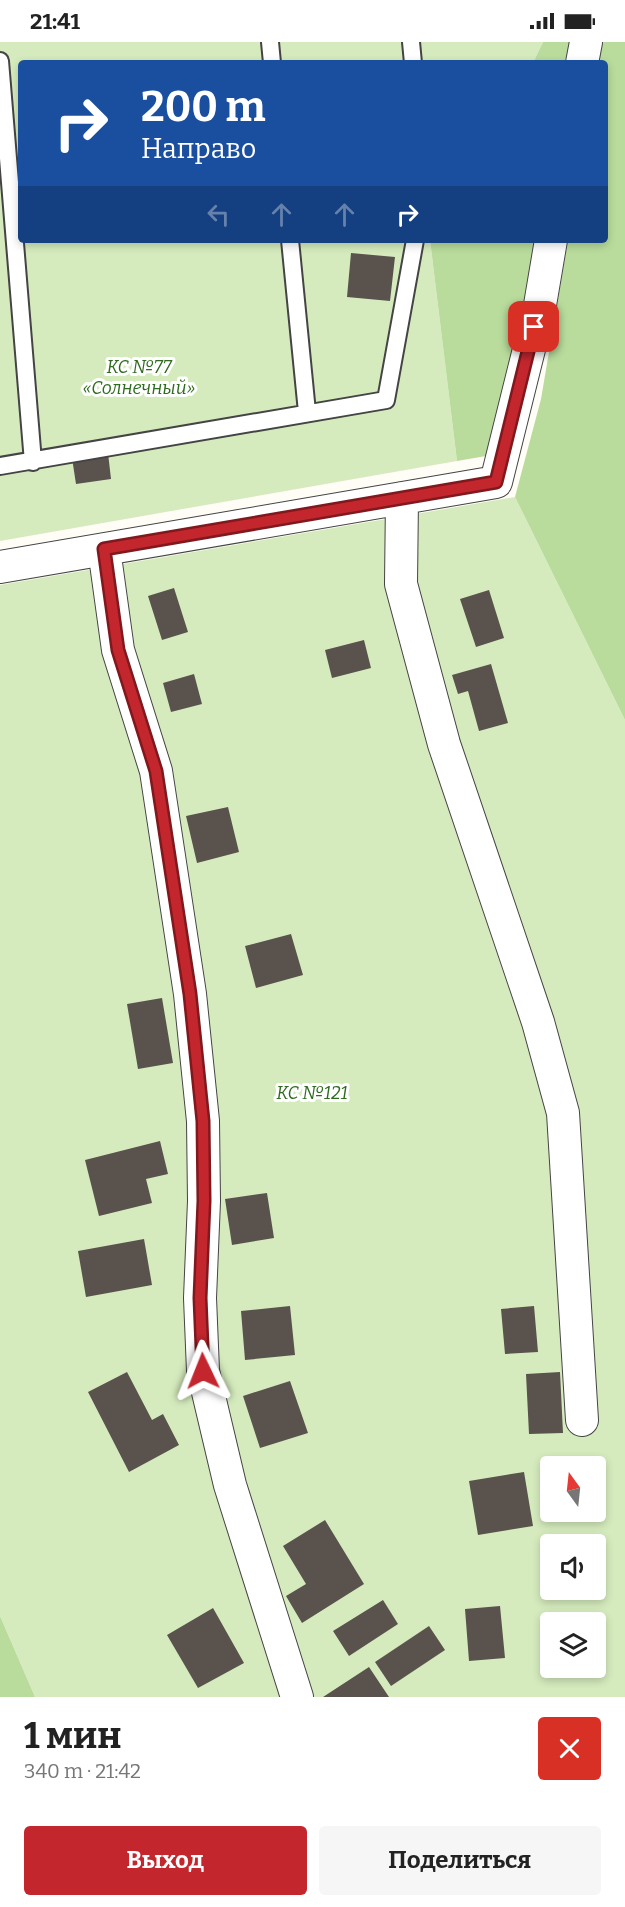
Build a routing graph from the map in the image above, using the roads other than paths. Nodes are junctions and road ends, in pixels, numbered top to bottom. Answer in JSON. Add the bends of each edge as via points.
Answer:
{"nodes":[{"id":1,"x":270,"y":42,"type":"edge"},
{"id":2,"x":411,"y":42,"type":"edge"},
{"id":3,"x":586,"y":42,"type":"edge"},
{"id":4,"x":272,"y":60,"type":"edge"},
{"id":5,"x":413,"y":60,"type":"edge"},
{"id":6,"x":583,"y":60,"type":"edge"},
{"id":7,"x":0,"y":61,"type":"edge"},
{"id":8,"x":290,"y":243,"type":"edge"},
{"id":9,"x":414,"y":243,"type":"edge"},
{"id":10,"x":550,"y":243,"type":"edge"},
{"id":11,"x":307,"y":412,"type":"junction"},
{"id":12,"x":33,"y":462,"type":"junction"},
{"id":13,"x":0,"y":466,"type":"edge"},
{"id":14,"x":402,"y":498,"type":"junction"},
{"id":15,"x":104,"y":549,"type":"junction"},
{"id":16,"x":0,"y":567,"type":"edge"},
{"id":17,"x":582,"y":1420,"type":"dead end"},
{"id":18,"x":297,"y":1697,"type":"edge"}],
"edges":[{"from":1,"to":4,"type":"lane"},
{"from":2,"to":5,"type":"lane"},
{"from":3,"to":6,"type":"street"},
{"from":7,"to":12,"type":"lane"},
{"from":8,"to":11,"type":"lane"},
{"from":9,"to":11,"type":"lane","via":[[386,399]]},
{"from":10,"to":14,"type":"street","via":[[540,305],[496,482]]},
{"from":11,"to":12,"type":"lane"},
{"from":12,"to":13,"type":"lane"},
{"from":14,"to":15,"type":"street"},
{"from":14,"to":17,"type":"street","via":[[401,584],[444,744],[538,1023],[563,1113]]},
{"from":15,"to":16,"type":"street"},
{"from":15,"to":18,"type":"street","via":[[118,650],[156,771],[190,994],[203,1121],[203,1371],[230,1485]]}]}
